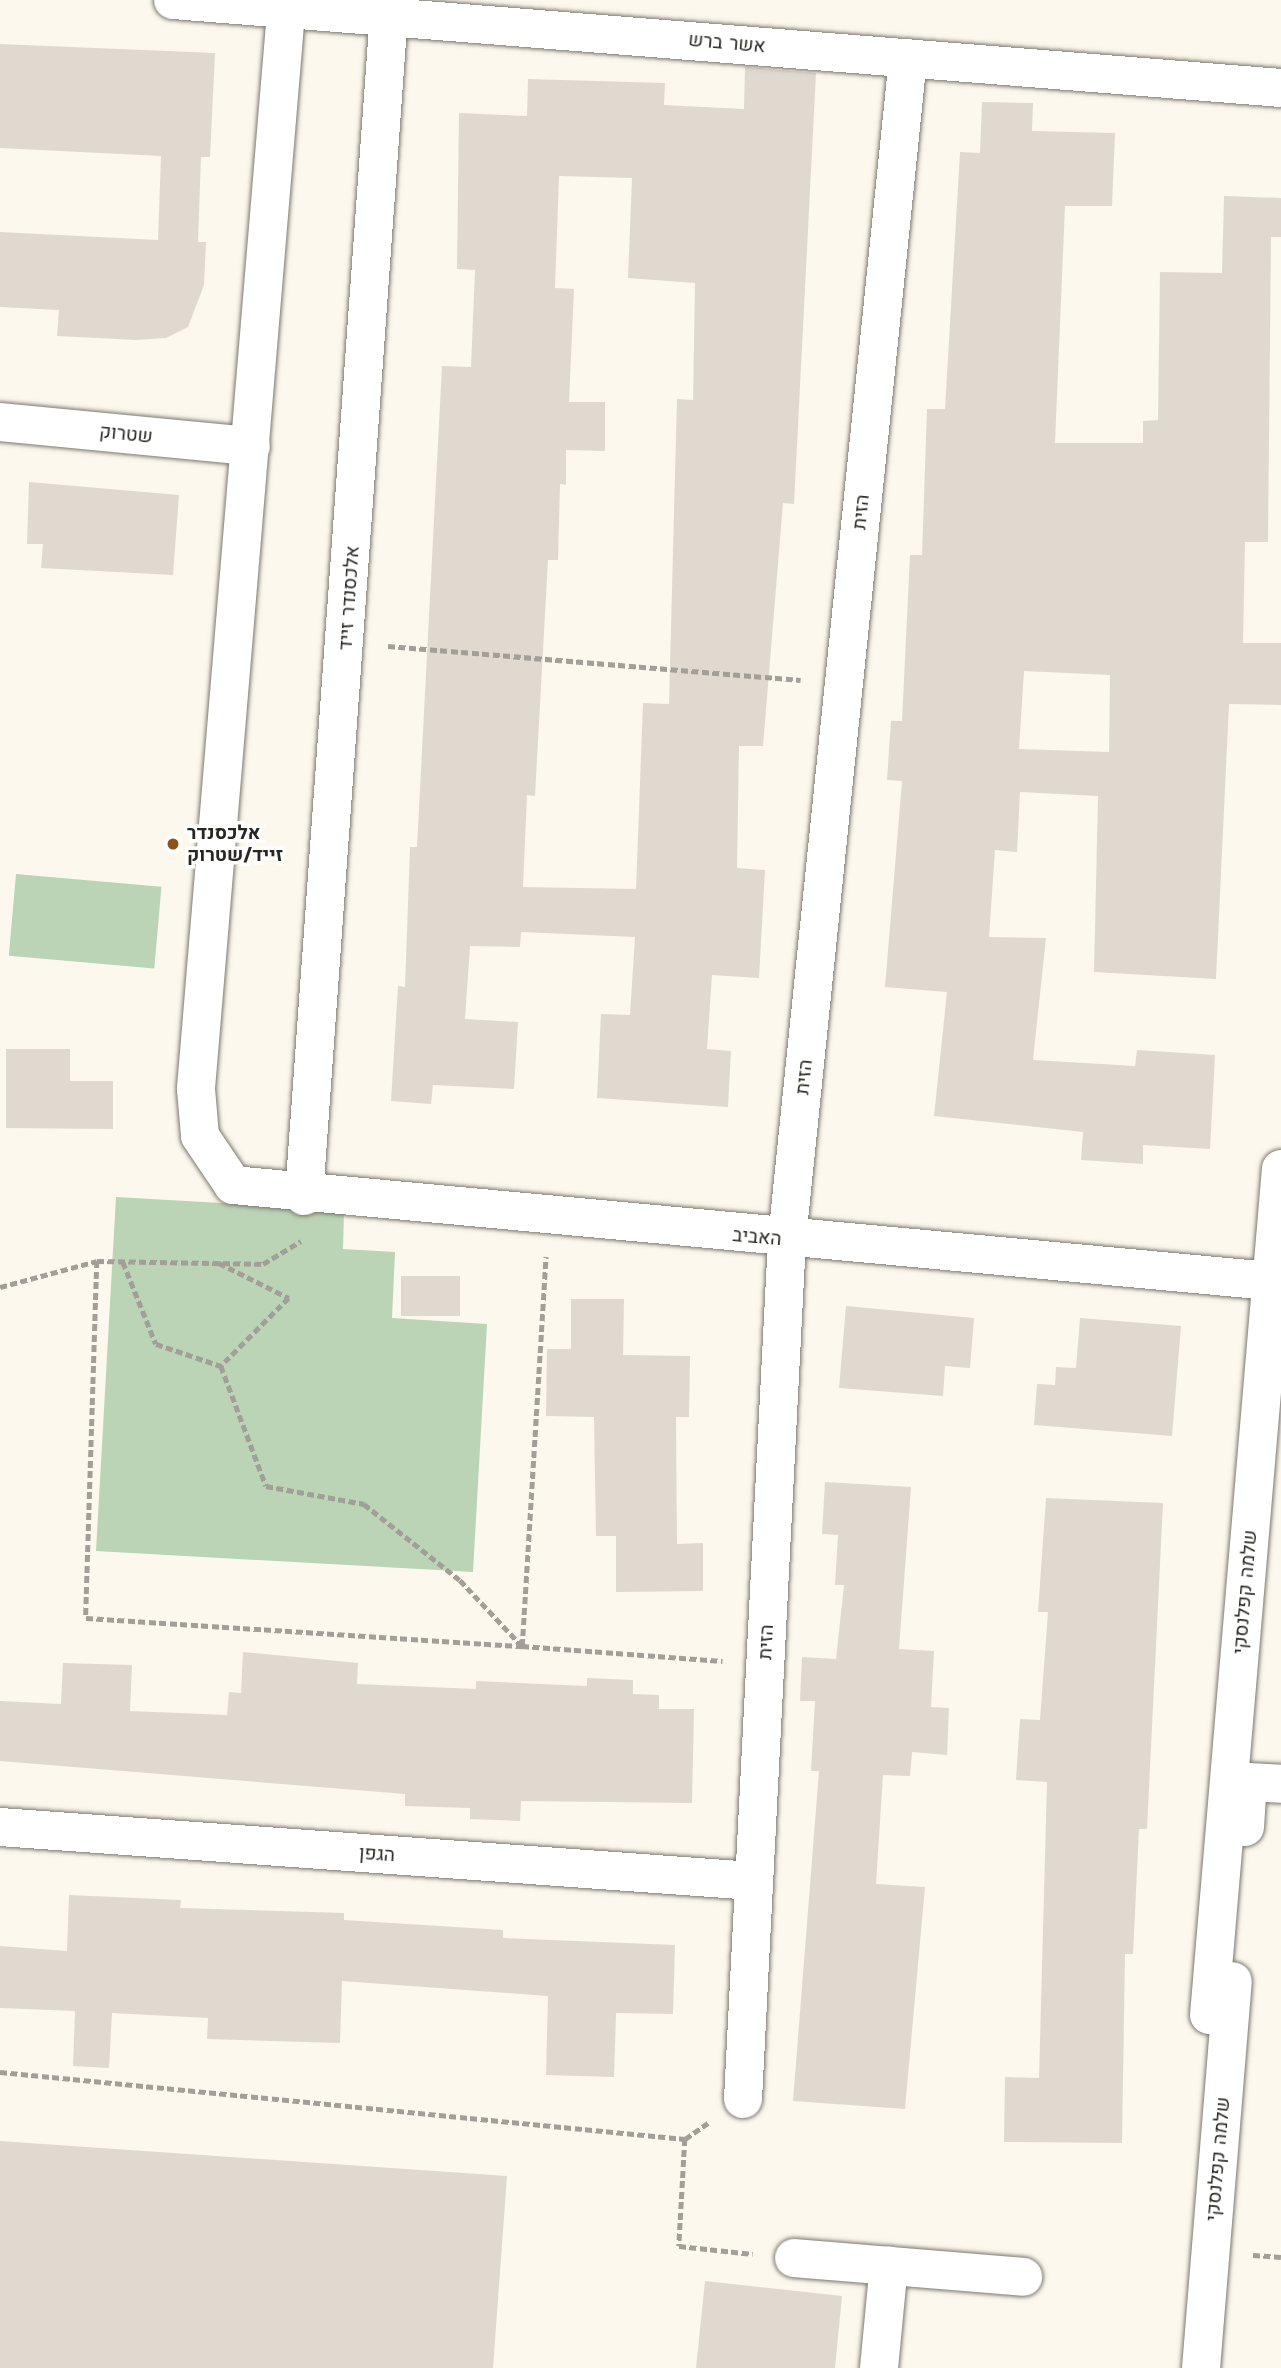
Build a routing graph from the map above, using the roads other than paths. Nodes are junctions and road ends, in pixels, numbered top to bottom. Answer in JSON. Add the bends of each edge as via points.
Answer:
{"nodes":[{"id":1,"x":173,"y":0,"type":"edge"},
{"id":2,"x":286,"y":4,"type":"edge"},
{"id":3,"x":391,"y":8,"type":"edge"},
{"id":4,"x":908,"y":58,"type":"junction"},
{"id":5,"x":1281,"y":88,"type":"edge"},
{"id":6,"x":0,"y":422,"type":"edge"},
{"id":7,"x":251,"y":446,"type":"junction"},
{"id":8,"x":1281,"y":1169,"type":"edge"},
{"id":9,"x":304,"y":1196,"type":"junction"},
{"id":10,"x":787,"y":1239,"type":"junction"},
{"id":11,"x":1276,"y":1281,"type":"edge"},
{"id":12,"x":1265,"y":1783,"type":"edge"},
{"id":13,"x":0,"y":1827,"type":"edge"},
{"id":14,"x":754,"y":1881,"type":"junction"},
{"id":15,"x":1209,"y":2015,"type":"dead end"},
{"id":16,"x":743,"y":2099,"type":"dead end"},
{"id":17,"x":794,"y":2258,"type":"road end"},
{"id":18,"x":889,"y":2265,"type":"junction"},
{"id":19,"x":1023,"y":2277,"type":"dead end"},
{"id":20,"x":879,"y":2368,"type":"edge"},
{"id":21,"x":1201,"y":2368,"type":"edge"}],
"edges":[{"from":1,"to":2,"type":"street","name":"אשר ברש"},
{"from":2,"to":3,"type":"street","name":"אשר ברש"},
{"from":2,"to":7,"type":"street"},
{"from":3,"to":4,"type":"street","name":"אשר ברש"},
{"from":3,"to":9,"type":"street","name":"אלכסנדר זייד"},
{"from":4,"to":5,"type":"street","name":"אשר ברש"},
{"from":4,"to":10,"type":"street","name":"הזית"},
{"from":6,"to":7,"type":"street","name":"שטרוק"},
{"from":7,"to":9,"type":"street","name":"האביב","via":[[196,1089],[200,1136],[233,1185]]},
{"from":8,"to":11,"type":"street","name":"שלמה קפלנסקי"},
{"from":9,"to":10,"type":"street","name":"האביב"},
{"from":10,"to":11,"type":"street","name":"האביב"},
{"from":10,"to":14,"type":"street","name":"הזית"},
{"from":11,"to":15,"type":"street","name":"שלמה קפלנסקי"},
{"from":12,"to":21,"type":"street","name":"שלמה קפלנסקי"},
{"from":13,"to":14,"type":"street","name":"הגפן"},
{"from":14,"to":16,"type":"street","name":"הזית"},
{"from":17,"to":18,"type":"street"},
{"from":18,"to":19,"type":"street"},
{"from":18,"to":20,"type":"street"}]}
